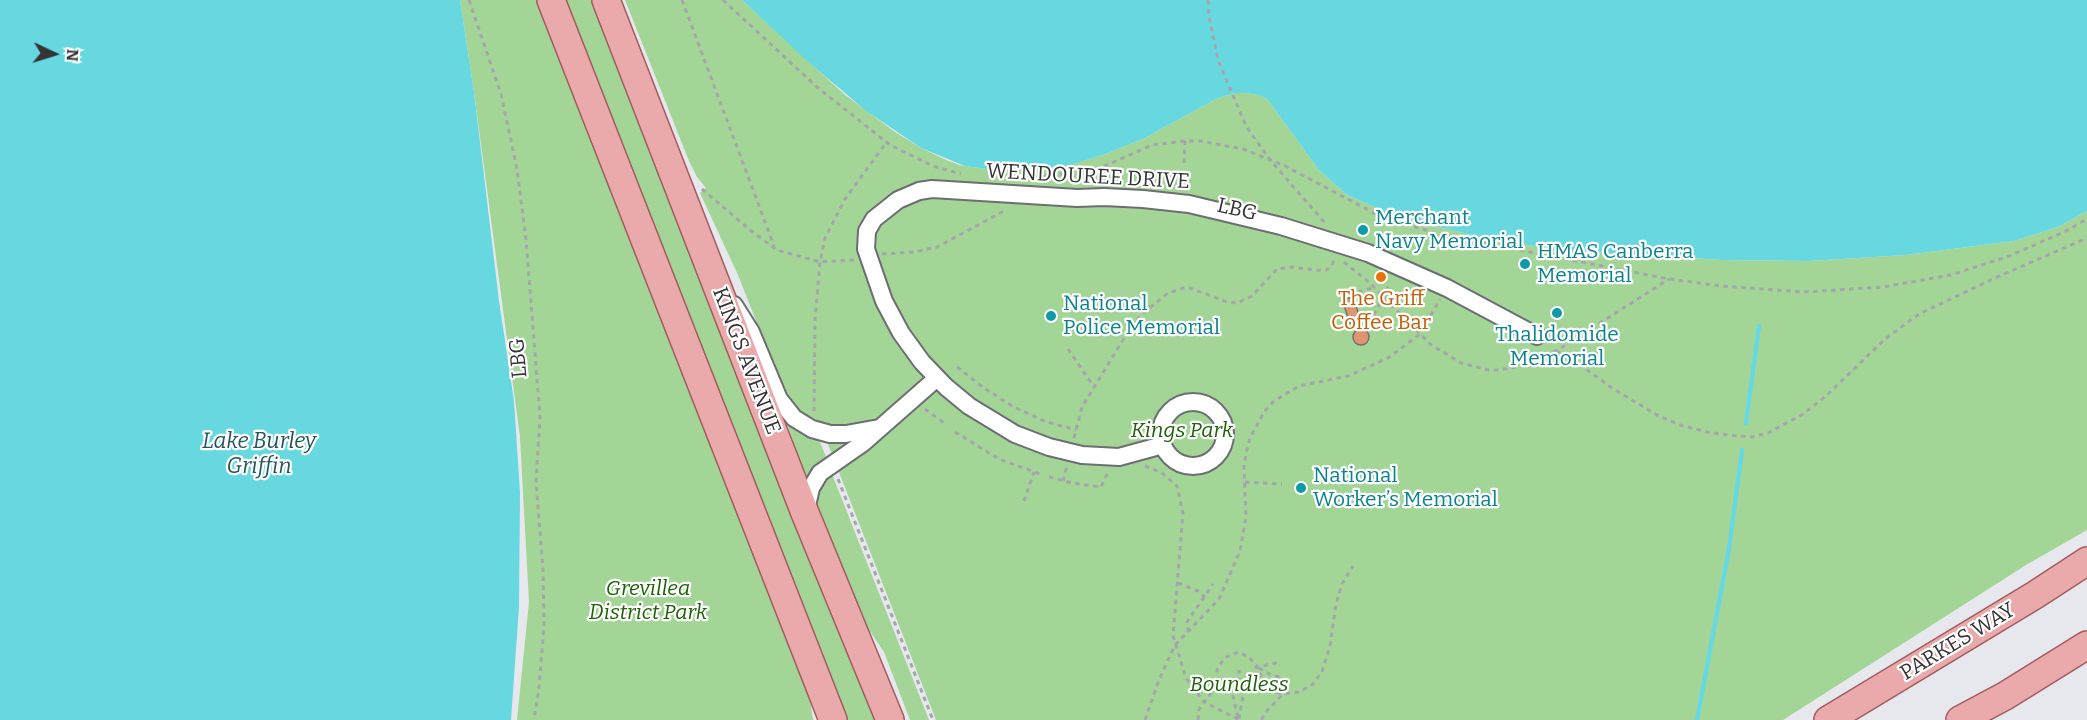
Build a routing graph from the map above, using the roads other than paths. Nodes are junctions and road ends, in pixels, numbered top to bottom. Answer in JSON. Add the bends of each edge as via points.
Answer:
{"nodes":[{"id":1,"x":550,"y":0,"type":"edge"},
{"id":2,"x":606,"y":0,"type":"edge"},
{"id":3,"x":714,"y":281,"type":"junction"},
{"id":4,"x":1537,"y":336,"type":"dead end"},
{"id":5,"x":937,"y":378,"type":"junction"},
{"id":6,"x":879,"y":428,"type":"junction"},
{"id":7,"x":1163,"y":445,"type":"dead end"},
{"id":8,"x":806,"y":513,"type":"junction"},
{"id":9,"x":2087,"y":561,"type":"edge"},
{"id":10,"x":2087,"y":645,"type":"edge"},
{"id":11,"x":833,"y":720,"type":"edge"},
{"id":12,"x":890,"y":720,"type":"edge"},
{"id":13,"x":1828,"y":720,"type":"edge"},
{"id":14,"x":1960,"y":720,"type":"edge"}],
"edges":[{"from":1,"to":11,"type":"main road"},
{"from":2,"to":3,"type":"main road","name":"KINGS AVENUE"},
{"from":3,"to":6,"type":"street","via":[[743,318],[779,399],[794,418],[830,434]]},
{"from":3,"to":8,"type":"main road","name":"KINGS AVENUE"},
{"from":4,"to":5,"type":"street","name":"WENDOUREE DRIVE","via":[[1400,265],[1261,220],[1189,204],[1143,199],[925,189],[882,210],[865,240],[874,278],[892,317],[913,351]]},
{"from":5,"to":6,"type":"street"},
{"from":5,"to":7,"type":"street","name":"WENDOUREE DRIVE","via":[[992,421],[1053,448],[1114,458]]},
{"from":6,"to":8,"type":"street","via":[[818,476]]},
{"from":8,"to":12,"type":"main road","name":"KINGS AVENUE"},
{"from":9,"to":13,"type":"main road","name":"PARKES WAY"},
{"from":10,"to":14,"type":"main road"}]}
